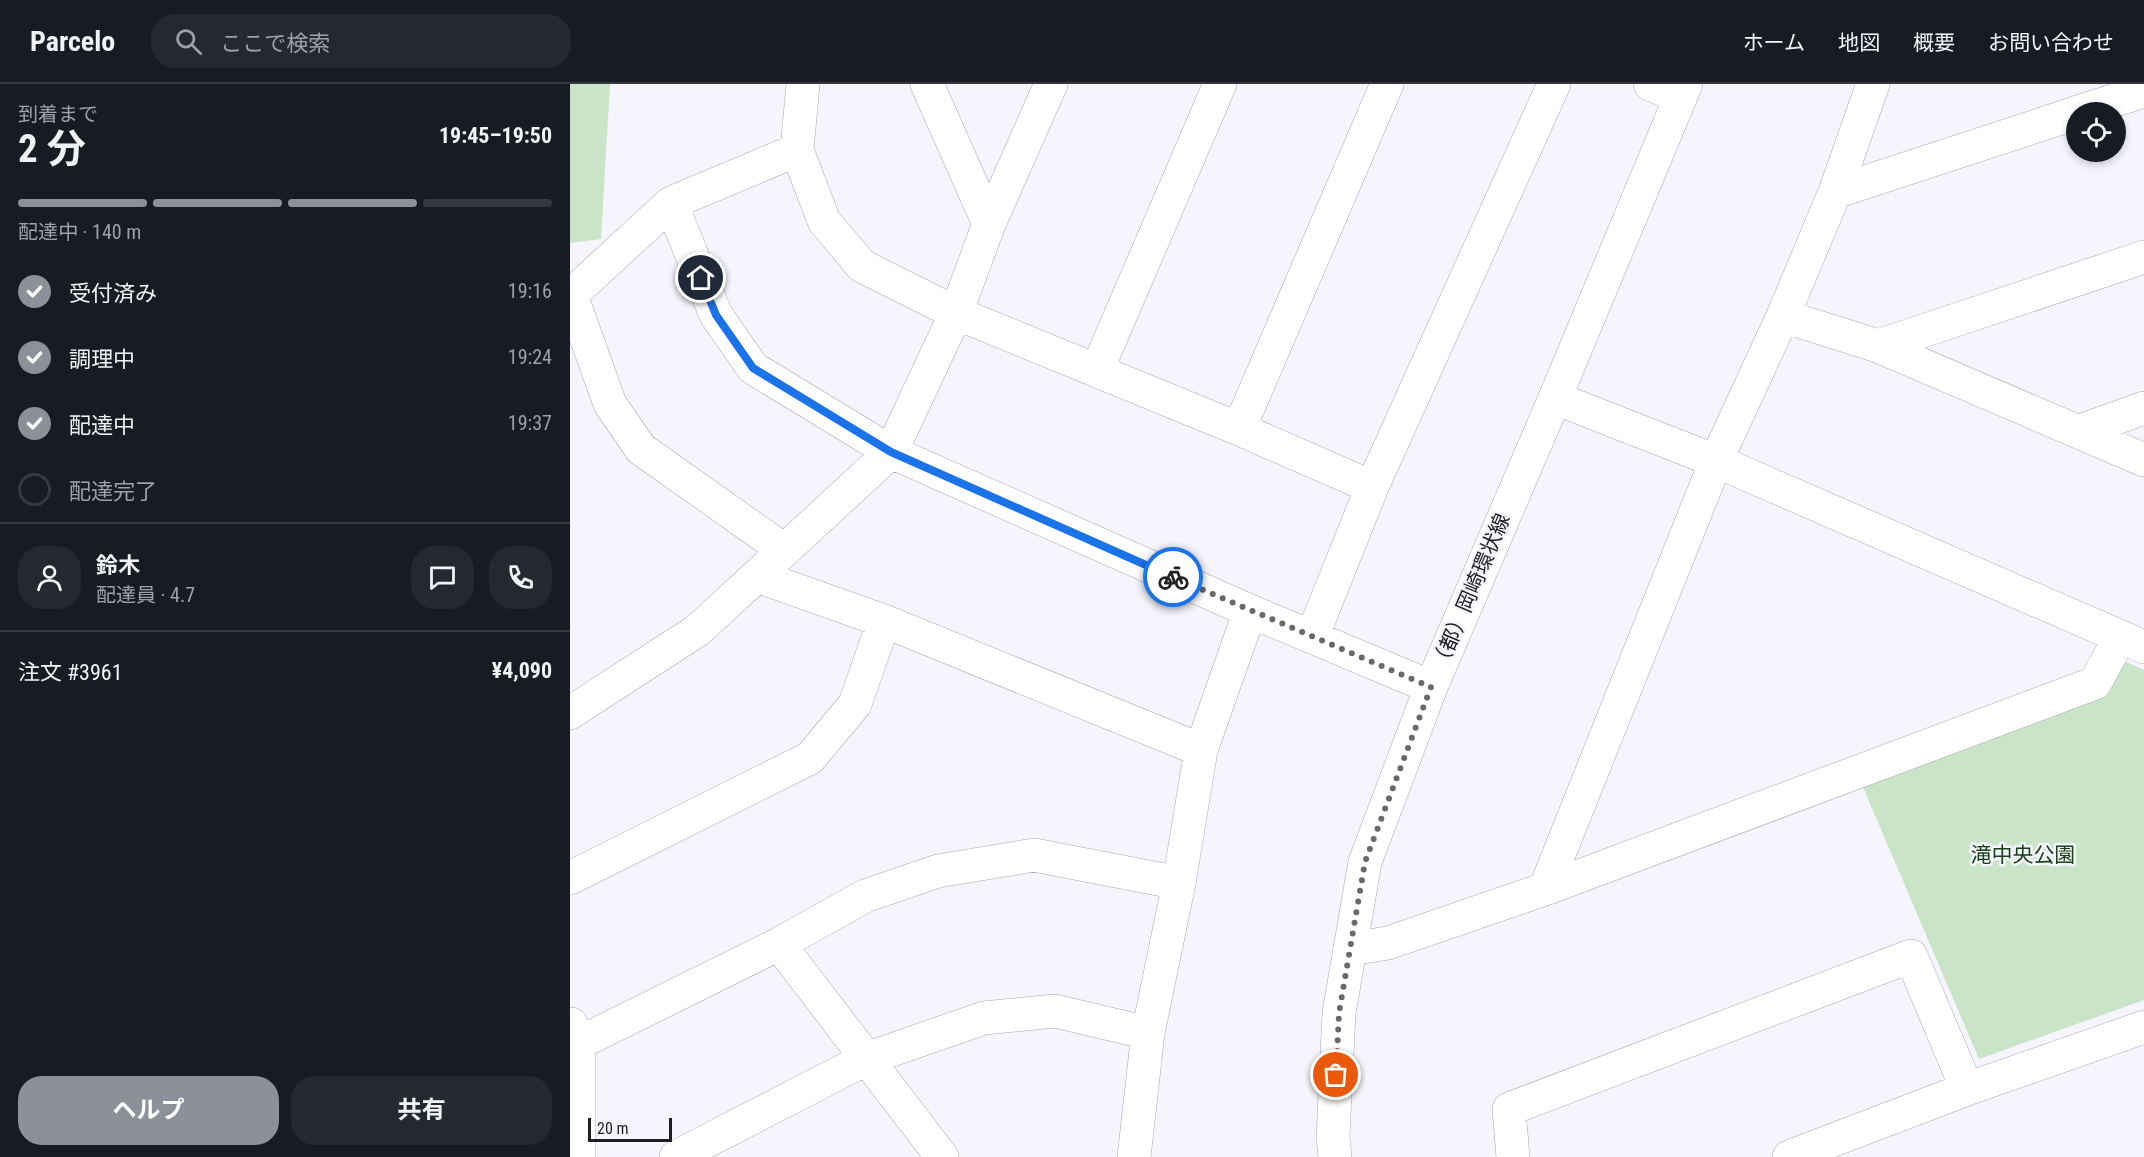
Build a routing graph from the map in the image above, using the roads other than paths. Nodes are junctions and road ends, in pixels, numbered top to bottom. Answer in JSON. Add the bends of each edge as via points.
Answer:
{"nodes":[{"id":1,"x":803,"y":84,"type":"edge"},
{"id":2,"x":927,"y":84,"type":"edge"},
{"id":3,"x":1052,"y":84,"type":"edge"},
{"id":4,"x":1220,"y":84,"type":"edge"},
{"id":5,"x":1387,"y":84,"type":"edge"},
{"id":6,"x":1554,"y":84,"type":"edge"},
{"id":7,"x":1650,"y":84,"type":"edge"},
{"id":8,"x":1873,"y":84,"type":"edge"},
{"id":9,"x":1683,"y":90,"type":"edge"},
{"id":10,"x":2144,"y":91,"type":"edge"},
{"id":11,"x":2110,"y":102,"type":"edge"},
{"id":12,"x":2066,"y":117,"type":"edge"},
{"id":13,"x":797,"y":150,"type":"junction"},
{"id":14,"x":1835,"y":192,"type":"junction"},
{"id":15,"x":671,"y":203,"type":"junction"},
{"id":16,"x":989,"y":224,"type":"junction"},
{"id":17,"x":2144,"y":257,"type":"edge"},
{"id":18,"x":956,"y":313,"type":"junction"},
{"id":19,"x":1783,"y":316,"type":"junction"},
{"id":20,"x":1878,"y":346,"type":"junction"},
{"id":21,"x":1096,"y":370,"type":"junction"},
{"id":22,"x":1555,"y":398,"type":"junction"},
{"id":23,"x":2144,"y":408,"type":"edge"},
{"id":24,"x":1239,"y":429,"type":"junction"},
{"id":25,"x":2080,"y":431,"type":"junction"},
{"id":26,"x":891,"y":452,"type":"junction"},
{"id":27,"x":2144,"y":460,"type":"edge"},
{"id":28,"x":1716,"y":461,"type":"junction"},
{"id":29,"x":1371,"y":487,"type":"junction"},
{"id":30,"x":784,"y":550,"type":"junction"},
{"id":31,"x":757,"y":576,"type":"junction"},
{"id":32,"x":1250,"y":611,"type":"junction"},
{"id":33,"x":885,"y":621,"type":"junction"},
{"id":34,"x":1312,"y":637,"type":"junction"},
{"id":35,"x":2132,"y":642,"type":"edge"},
{"id":36,"x":1431,"y":687,"type":"junction"},
{"id":37,"x":570,"y":713,"type":"edge"},
{"id":38,"x":1201,"y":750,"type":"junction"},
{"id":39,"x":570,"y":878,"type":"edge"},
{"id":40,"x":1179,"y":883,"type":"junction"},
{"id":41,"x":1545,"y":889,"type":"junction"},
{"id":42,"x":779,"y":944,"type":"junction"},
{"id":43,"x":1350,"y":949,"type":"junction"},
{"id":44,"x":2144,"y":1028,"type":"edge"},
{"id":45,"x":574,"y":1033,"type":"edge"},
{"id":46,"x":1148,"y":1033,"type":"junction"},
{"id":47,"x":866,"y":1059,"type":"junction"},
{"id":48,"x":1967,"y":1089,"type":"junction"},
{"id":49,"x":579,"y":1157,"type":"edge"},
{"id":50,"x":676,"y":1157,"type":"edge"},
{"id":51,"x":942,"y":1157,"type":"edge"},
{"id":52,"x":1134,"y":1157,"type":"edge"},
{"id":53,"x":1335,"y":1157,"type":"edge"},
{"id":54,"x":1513,"y":1157,"type":"edge"},
{"id":55,"x":1789,"y":1157,"type":"edge"}],
"edges":[{"from":1,"to":13,"type":"street"},
{"from":2,"to":16,"type":"street"},
{"from":3,"to":16,"type":"street"},
{"from":4,"to":21,"type":"street"},
{"from":5,"to":24,"type":"street"},
{"from":6,"to":29,"type":"street"},
{"from":7,"to":9,"type":"street"},
{"from":8,"to":14,"type":"street"},
{"from":9,"to":22,"type":"street","name":"（都）岡崎環状線"},
{"from":10,"to":11,"type":"street"},
{"from":12,"to":14,"type":"street"},
{"from":13,"to":15,"type":"street"},
{"from":13,"to":18,"type":"street","via":[[824,221],[862,266]]},
{"from":14,"to":19,"type":"street"},
{"from":15,"to":26,"type":"street","via":[[716,315],[753,368]]},
{"from":15,"to":30,"type":"street","via":[[571,295],[610,404],[641,449]]},
{"from":16,"to":18,"type":"street"},
{"from":17,"to":20,"type":"street"},
{"from":18,"to":21,"type":"street"},
{"from":18,"to":26,"type":"street"},
{"from":19,"to":20,"type":"street"},
{"from":19,"to":28,"type":"street"},
{"from":20,"to":25,"type":"street"},
{"from":21,"to":24,"type":"street"},
{"from":22,"to":28,"type":"street"},
{"from":22,"to":36,"type":"street","name":"（都）岡崎環状線"},
{"from":23,"to":25,"type":"street"},
{"from":24,"to":29,"type":"street"},
{"from":25,"to":27,"type":"street"},
{"from":26,"to":30,"type":"street"},
{"from":26,"to":32,"type":"street"},
{"from":28,"to":35,"type":"street"},
{"from":28,"to":41,"type":"street"},
{"from":29,"to":34,"type":"street"},
{"from":30,"to":31,"type":"street"},
{"from":31,"to":33,"type":"street"},
{"from":31,"to":37,"type":"street","via":[[698,630]]},
{"from":32,"to":34,"type":"street"},
{"from":32,"to":38,"type":"street"},
{"from":33,"to":38,"type":"street"},
{"from":33,"to":39,"type":"street","via":[[855,704],[810,758]]},
{"from":34,"to":36,"type":"street"},
{"from":35,"to":41,"type":"street","via":[[2095,683]]},
{"from":36,"to":43,"type":"street","name":"（都）岡崎環状線","via":[[1365,862]]},
{"from":38,"to":40,"type":"street"},
{"from":40,"to":42,"type":"street","via":[[1034,855],[938,871],[865,896]]},
{"from":40,"to":46,"type":"street"},
{"from":41,"to":43,"type":"street","via":[[1388,943]]},
{"from":42,"to":45,"type":"street"},
{"from":42,"to":47,"type":"street"},
{"from":43,"to":53,"type":"street","name":"（都）岡崎環状線","via":[[1339,1013]]},
{"from":44,"to":48,"type":"street"},
{"from":45,"to":49,"type":"street"},
{"from":46,"to":47,"type":"street","via":[[1055,1011],[984,1018]]},
{"from":46,"to":52,"type":"street"},
{"from":47,"to":50,"type":"street"},
{"from":47,"to":51,"type":"street"},
{"from":48,"to":54,"type":"street","via":[[1911,956],[1509,1109]]},
{"from":48,"to":55,"type":"street"}]}
